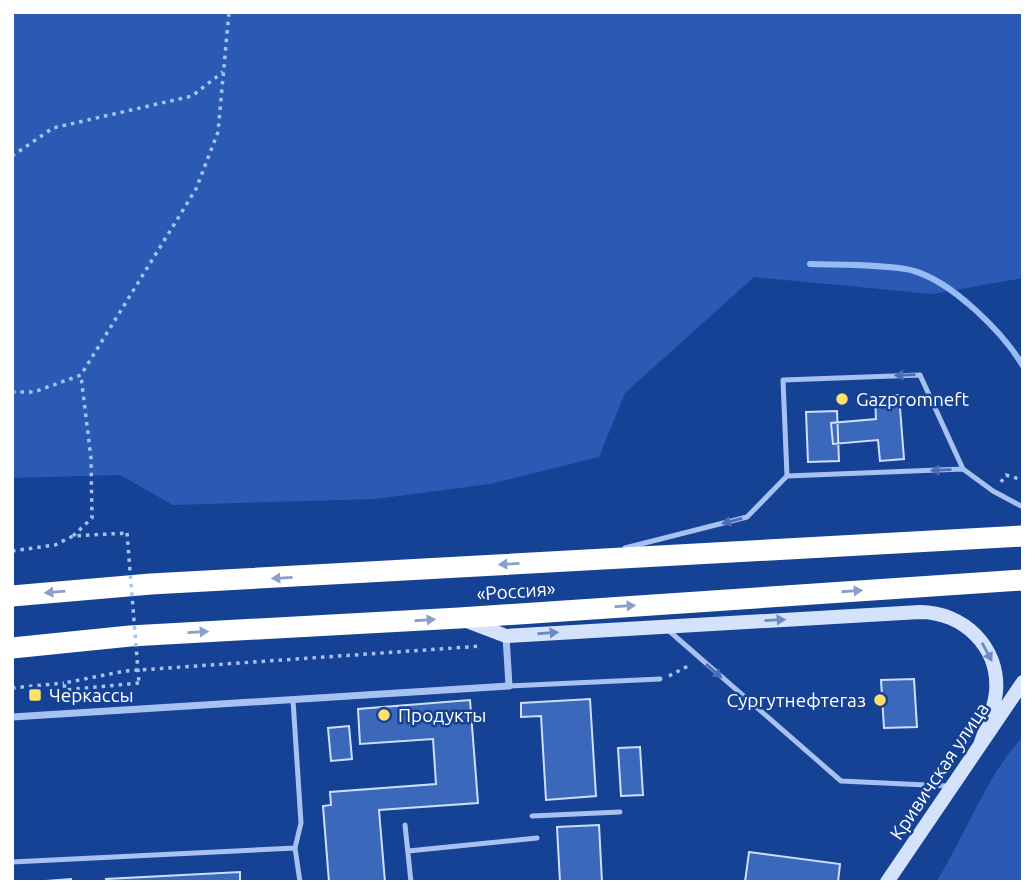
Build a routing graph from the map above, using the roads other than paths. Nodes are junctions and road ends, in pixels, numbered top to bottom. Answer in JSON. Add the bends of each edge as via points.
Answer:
{"nodes":[{"id":1,"x":963,"y":469,"type":"junction"},
{"id":2,"x":786,"y":476,"type":"junction"},
{"id":3,"x":1023,"y":507,"type":"edge"},
{"id":4,"x":1023,"y":536,"type":"edge"},
{"id":5,"x":577,"y":560,"type":"junction"},
{"id":6,"x":1023,"y":580,"type":"edge"},
{"id":7,"x":12,"y":596,"type":"edge"},
{"id":8,"x":459,"y":618,"type":"junction"},
{"id":9,"x":663,"y":625,"type":"junction"},
{"id":10,"x":506,"y":640,"type":"junction"},
{"id":11,"x":12,"y":648,"type":"edge"},
{"id":12,"x":660,"y":679,"type":"road end"},
{"id":13,"x":1023,"y":682,"type":"edge"},
{"id":14,"x":509,"y":686,"type":"junction"},
{"id":15,"x":293,"y":699,"type":"junction"},
{"id":16,"x":12,"y":718,"type":"edge"},
{"id":17,"x":981,"y":745,"type":"junction"},
{"id":18,"x":952,"y":787,"type":"junction"},
{"id":19,"x":620,"y":812,"type":"dead end"},
{"id":20,"x":532,"y":816,"type":"dead end"},
{"id":21,"x":405,"y":825,"type":"dead end"},
{"id":22,"x":537,"y":838,"type":"dead end"},
{"id":23,"x":295,"y":848,"type":"junction"},
{"id":24,"x":408,"y":851,"type":"junction"},
{"id":25,"x":12,"y":862,"type":"edge"},
{"id":26,"x":300,"y":882,"type":"edge"},
{"id":27,"x":411,"y":882,"type":"edge"},
{"id":28,"x":887,"y":882,"type":"edge"}],
"edges":[{"from":1,"to":2,"type":"lane","one_way":true},
{"from":1,"to":2,"type":"lane","one_way":true,"via":[[920,375],[783,380]]},
{"from":1,"to":3,"type":"lane"},
{"from":2,"to":5,"type":"lane","one_way":true,"via":[[747,517]]},
{"from":4,"to":5,"type":"highway","name":"«Россия»"},
{"from":5,"to":7,"type":"highway","name":"«Россия»","one_way":true,"via":[[128,585]]},
{"from":8,"to":6,"type":"highway","name":"«Россия»","one_way":true},
{"from":8,"to":10,"type":"street"},
{"from":11,"to":8,"type":"highway","name":"«Россия»","one_way":true,"via":[[130,636]]},
{"from":10,"to":9,"type":"street","one_way":true},
{"from":9,"to":17,"type":"street","one_way":true,"via":[[920,612],[948,617],[978,637],[994,668],[995,697]]},
{"from":9,"to":18,"type":"lane","one_way":true,"via":[[841,781]]},
{"from":10,"to":14,"type":"street"},
{"from":12,"to":14,"type":"lane"},
{"from":13,"to":17,"type":"street","name":"Кривичская улица"},
{"from":14,"to":15,"type":"street"},
{"from":15,"to":16,"type":"street"},
{"from":15,"to":23,"type":"lane","via":[[300,824]]},
{"from":17,"to":18,"type":"street","name":"Кривичская улица"},
{"from":18,"to":28,"type":"street","name":"Кривичская улица"},
{"from":19,"to":20,"type":"lane"},
{"from":21,"to":24,"type":"lane"},
{"from":22,"to":24,"type":"lane"},
{"from":23,"to":25,"type":"lane"},
{"from":23,"to":26,"type":"lane"},
{"from":24,"to":27,"type":"lane"}]}
